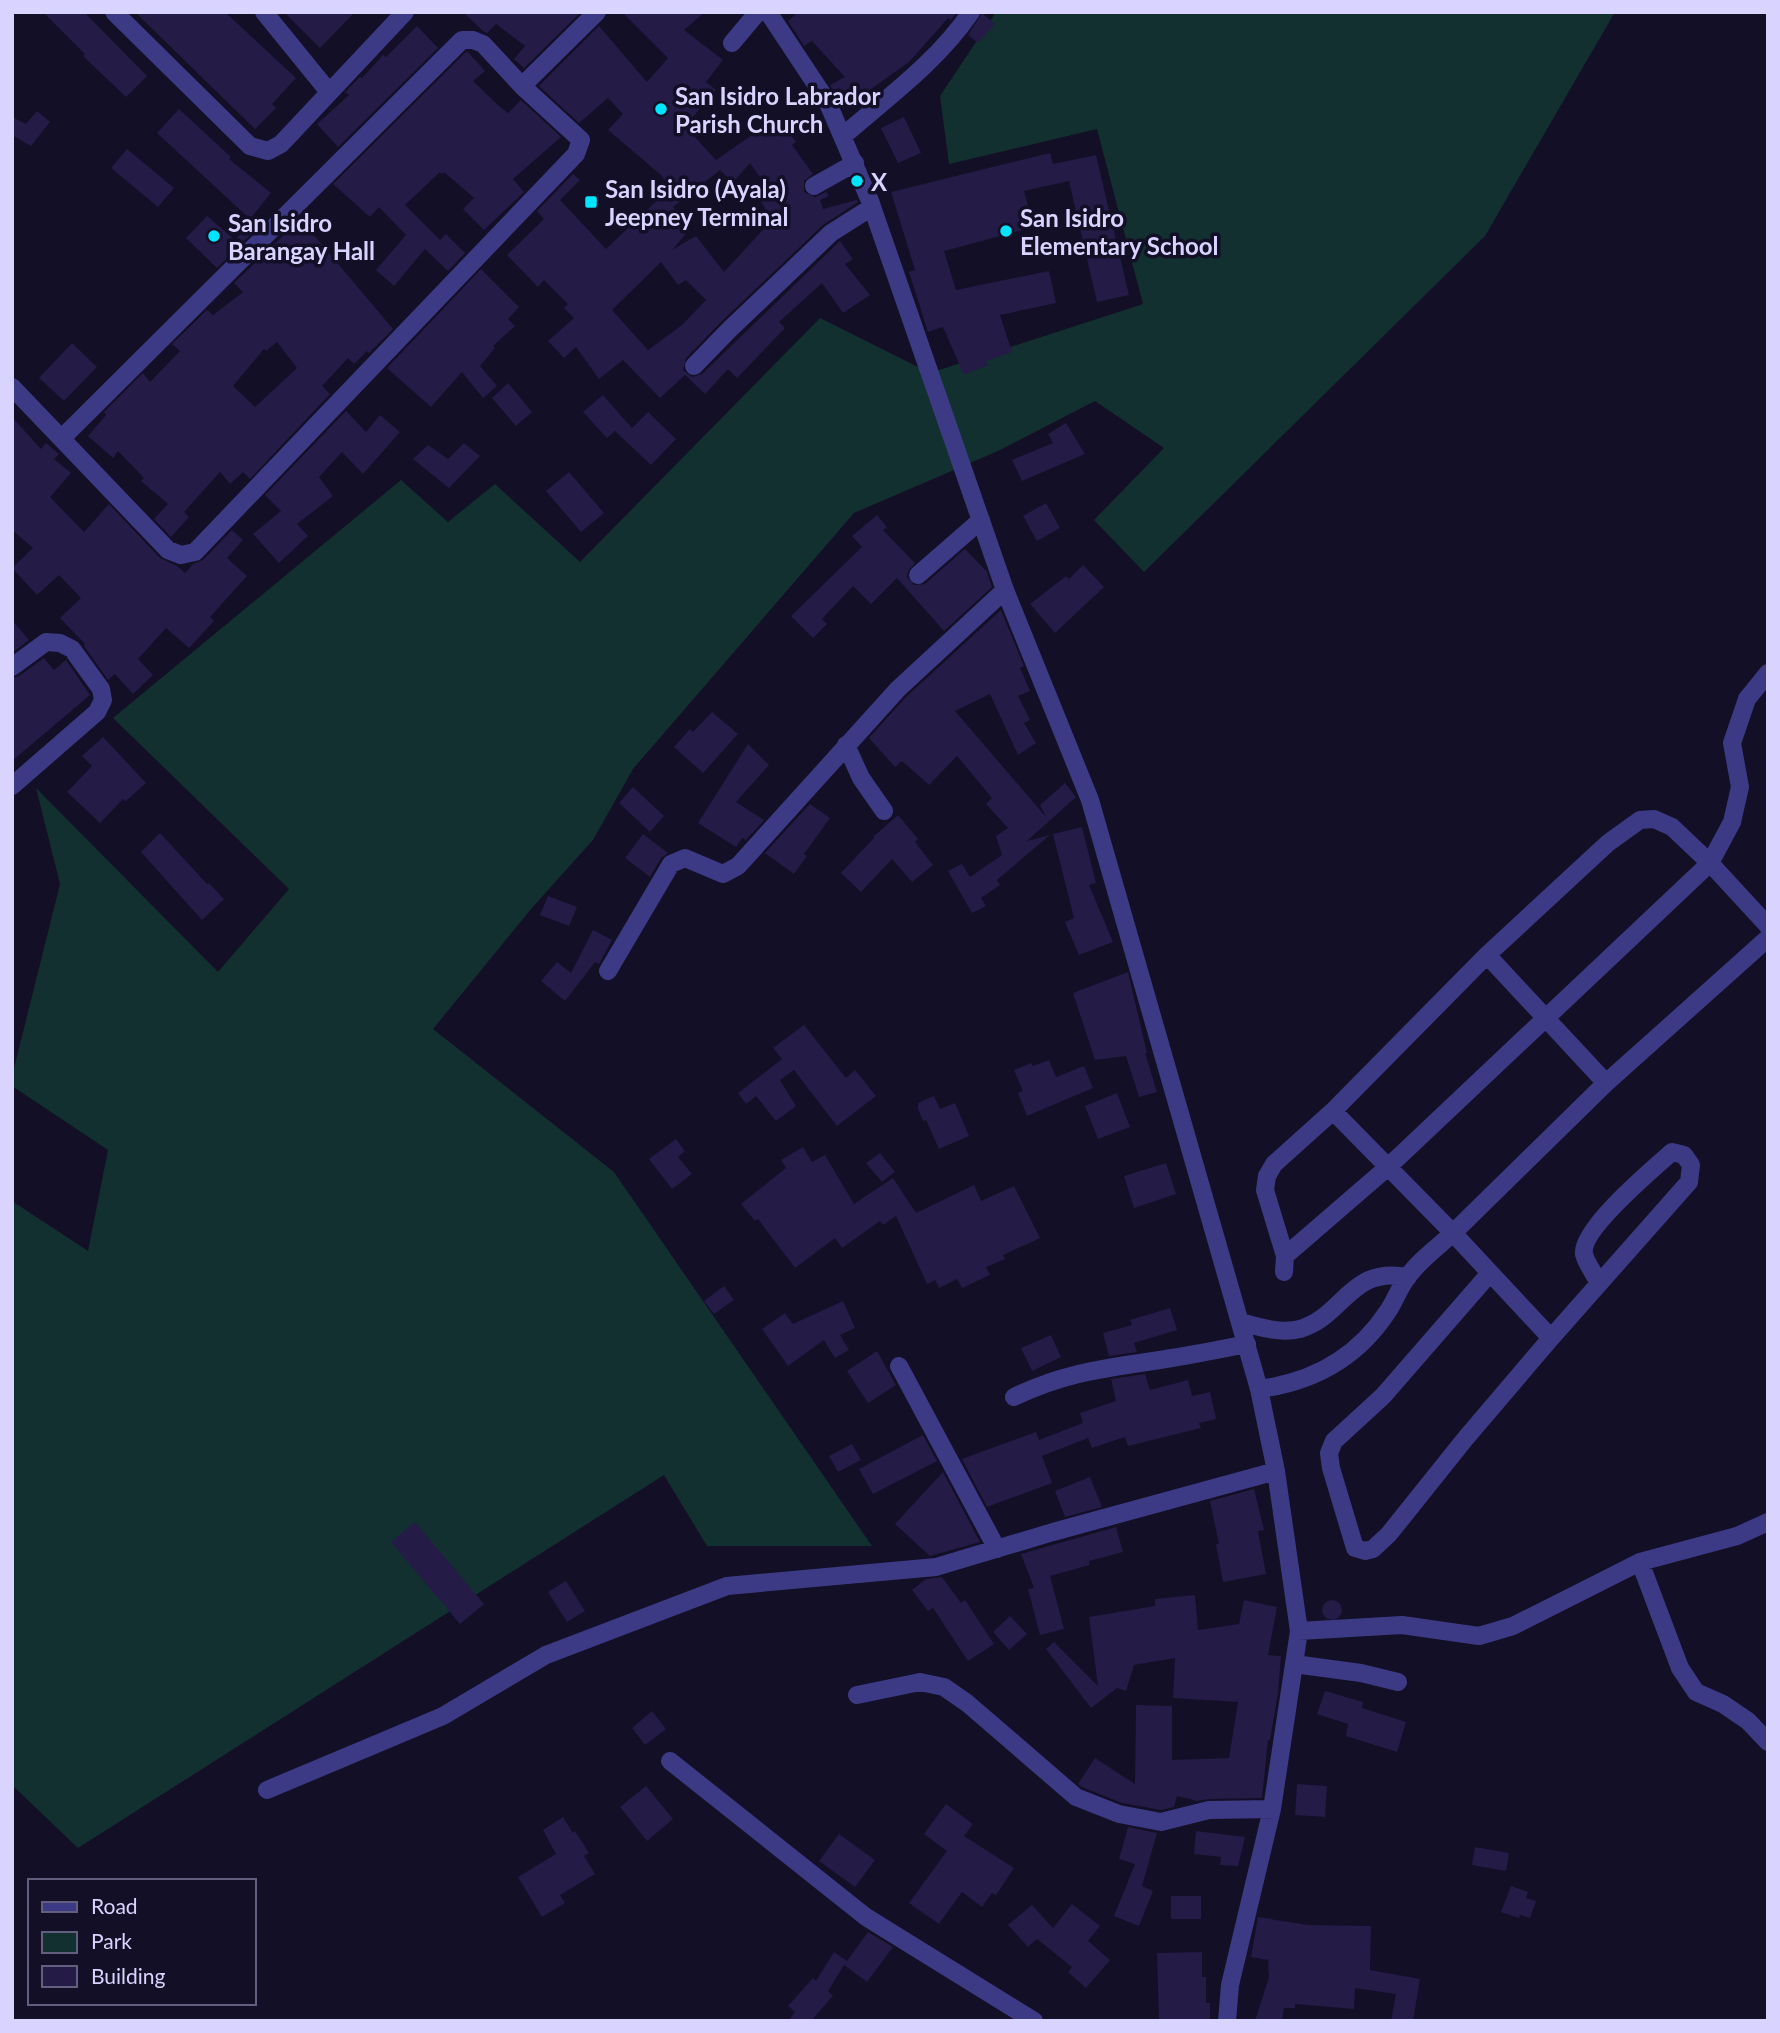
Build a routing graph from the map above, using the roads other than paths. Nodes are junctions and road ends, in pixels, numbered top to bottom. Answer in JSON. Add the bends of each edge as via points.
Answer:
{"nodes":[{"id":1,"x":114,"y":12,"type":"edge"},
{"id":2,"x":264,"y":12,"type":"edge"},
{"id":3,"x":597,"y":12,"type":"edge"},
{"id":4,"x":758,"y":12,"type":"edge"},
{"id":5,"x":768,"y":12,"type":"edge"},
{"id":6,"x":971,"y":12,"type":"edge"},
{"id":7,"x":402,"y":13,"type":"edge"},
{"id":8,"x":732,"y":44,"type":"dead end"},
{"id":9,"x":522,"y":86,"type":"junction"},
{"id":10,"x":329,"y":92,"type":"junction"},
{"id":11,"x":843,"y":136,"type":"junction"},
{"id":12,"x":855,"y":163,"type":"junction"},
{"id":13,"x":814,"y":186,"type":"dead end"},
{"id":14,"x":872,"y":207,"type":"junction"},
{"id":15,"x":694,"y":366,"type":"dead end"},
{"id":16,"x":12,"y":387,"type":"edge"},
{"id":17,"x":62,"y":438,"type":"junction"},
{"id":18,"x":981,"y":520,"type":"junction"},
{"id":19,"x":918,"y":575,"type":"dead end"},
{"id":20,"x":1005,"y":590,"type":"junction"},
{"id":21,"x":12,"y":667,"type":"edge"},
{"id":22,"x":1768,"y":673,"type":"edge"},
{"id":23,"x":846,"y":745,"type":"junction"},
{"id":24,"x":12,"y":786,"type":"edge"},
{"id":25,"x":884,"y":810,"type":"dead end"},
{"id":26,"x":1710,"y":863,"type":"junction"},
{"id":27,"x":1768,"y":926,"type":"edge"},
{"id":28,"x":1768,"y":938,"type":"edge"},
{"id":29,"x":1487,"y":955,"type":"junction"},
{"id":30,"x":608,"y":971,"type":"dead end"},
{"id":31,"x":1548,"y":1018,"type":"junction"},
{"id":32,"x":1606,"y":1083,"type":"junction"},
{"id":33,"x":1333,"y":1111,"type":"junction"},
{"id":34,"x":1388,"y":1167,"type":"junction"},
{"id":35,"x":1453,"y":1233,"type":"junction"},
{"id":36,"x":1490,"y":1273,"type":"junction"},
{"id":37,"x":1407,"y":1277,"type":"junction"},
{"id":38,"x":1599,"y":1283,"type":"junction"},
{"id":39,"x":1241,"y":1322,"type":"junction"},
{"id":40,"x":1551,"y":1338,"type":"junction"},
{"id":41,"x":1247,"y":1344,"type":"junction"},
{"id":42,"x":900,"y":1366,"type":"dead end"},
{"id":43,"x":1259,"y":1389,"type":"junction"},
{"id":44,"x":1014,"y":1397,"type":"dead end"},
{"id":45,"x":1276,"y":1471,"type":"junction"},
{"id":46,"x":1768,"y":1522,"type":"edge"},
{"id":47,"x":997,"y":1549,"type":"junction"},
{"id":48,"x":1640,"y":1562,"type":"junction"},
{"id":49,"x":1299,"y":1631,"type":"junction"},
{"id":50,"x":1294,"y":1664,"type":"junction"},
{"id":51,"x":1398,"y":1682,"type":"dead end"},
{"id":52,"x":857,"y":1695,"type":"dead end"},
{"id":53,"x":1768,"y":1742,"type":"edge"},
{"id":54,"x":670,"y":1760,"type":"dead end"},
{"id":55,"x":268,"y":1790,"type":"dead end"},
{"id":56,"x":1272,"y":1809,"type":"junction"},
{"id":57,"x":1034,"y":2021,"type":"edge"},
{"id":58,"x":1227,"y":2021,"type":"edge"}],
"edges":[{"from":1,"to":10,"type":"street","via":[[250,146],[268,151],[281,144]]},
{"from":2,"to":10,"type":"street"},
{"from":3,"to":9,"type":"street"},
{"from":4,"to":8,"type":"street"},
{"from":5,"to":11,"type":"street","via":[[827,101]]},
{"from":6,"to":11,"type":"street","via":[[922,69]]},
{"from":7,"to":10,"type":"street"},
{"from":9,"to":17,"type":"street","via":[[483,44],[462,40]]},
{"from":9,"to":17,"type":"street","via":[[581,140],[576,154],[195,552],[181,555],[168,550]]},
{"from":11,"to":12,"type":"street"},
{"from":12,"to":13,"type":"street"},
{"from":12,"to":14,"type":"street"},
{"from":14,"to":15,"type":"street","via":[[831,233]]},
{"from":14,"to":18,"type":"street"},
{"from":16,"to":17,"type":"street"},
{"from":18,"to":19,"type":"street"},
{"from":18,"to":20,"type":"street"},
{"from":20,"to":23,"type":"street","via":[[898,689]]},
{"from":20,"to":39,"type":"street","via":[[1090,800]]},
{"from":21,"to":24,"type":"street","via":[[46,642],[60,643],[72,649],[101,688],[103,700],[97,712]]},
{"from":22,"to":26,"type":"street","via":[[1747,699],[1732,743],[1740,787],[1732,822]]},
{"from":23,"to":25,"type":"street","via":[[861,778]]},
{"from":23,"to":30,"type":"street","via":[[738,866],[723,874],[685,858],[671,864]]},
{"from":26,"to":27,"type":"street"},
{"from":26,"to":29,"type":"street","via":[[1672,827],[1654,819],[1640,820],[1608,843]]},
{"from":26,"to":31,"type":"street"},
{"from":28,"to":32,"type":"street"},
{"from":29,"to":31,"type":"street"},
{"from":29,"to":33,"type":"street"},
{"from":31,"to":32,"type":"street"},
{"from":31,"to":34,"type":"street"},
{"from":32,"to":35,"type":"street"},
{"from":33,"to":34,"type":"street"},
{"from":33,"to":34,"type":"street","via":[[1267,1175],[1265,1190],[1285,1264]]},
{"from":34,"to":35,"type":"street"},
{"from":35,"to":36,"type":"street"},
{"from":35,"to":37,"type":"street"},
{"from":36,"to":40,"type":"street"},
{"from":36,"to":40,"type":"street","via":[[1383,1396],[1334,1441],[1329,1453],[1331,1468],[1355,1548],[1373,1549],[1389,1534]]},
{"from":37,"to":39,"type":"street","via":[[1377,1275],[1300,1329],[1269,1330]]},
{"from":37,"to":43,"type":"street","via":[[1369,1336],[1328,1370],[1287,1386]]},
{"from":38,"to":38,"type":"street","via":[[1689,1182],[1691,1164],[1684,1155],[1672,1152],[1594,1228],[1584,1253]]},
{"from":38,"to":40,"type":"street"},
{"from":39,"to":41,"type":"street"},
{"from":41,"to":43,"type":"street"},
{"from":41,"to":44,"type":"street","via":[[1071,1374]]},
{"from":42,"to":47,"type":"street"},
{"from":43,"to":45,"type":"street"},
{"from":45,"to":47,"type":"street"},
{"from":45,"to":49,"type":"street"},
{"from":46,"to":48,"type":"street","via":[[1737,1536]]},
{"from":47,"to":55,"type":"street","via":[[936,1567],[727,1586],[546,1655],[443,1716]]},
{"from":48,"to":49,"type":"street","via":[[1513,1626],[1479,1636],[1402,1625]]},
{"from":48,"to":53,"type":"street","via":[[1680,1668],[1696,1692],[1748,1721]]},
{"from":49,"to":50,"type":"street"},
{"from":50,"to":51,"type":"street"},
{"from":50,"to":56,"type":"street"},
{"from":52,"to":56,"type":"street","via":[[920,1682],[944,1687],[1076,1797],[1119,1814],[1161,1822],[1209,1810]]},
{"from":54,"to":57,"type":"street","via":[[866,1917]]},
{"from":56,"to":58,"type":"street","via":[[1230,1985]]}]}
